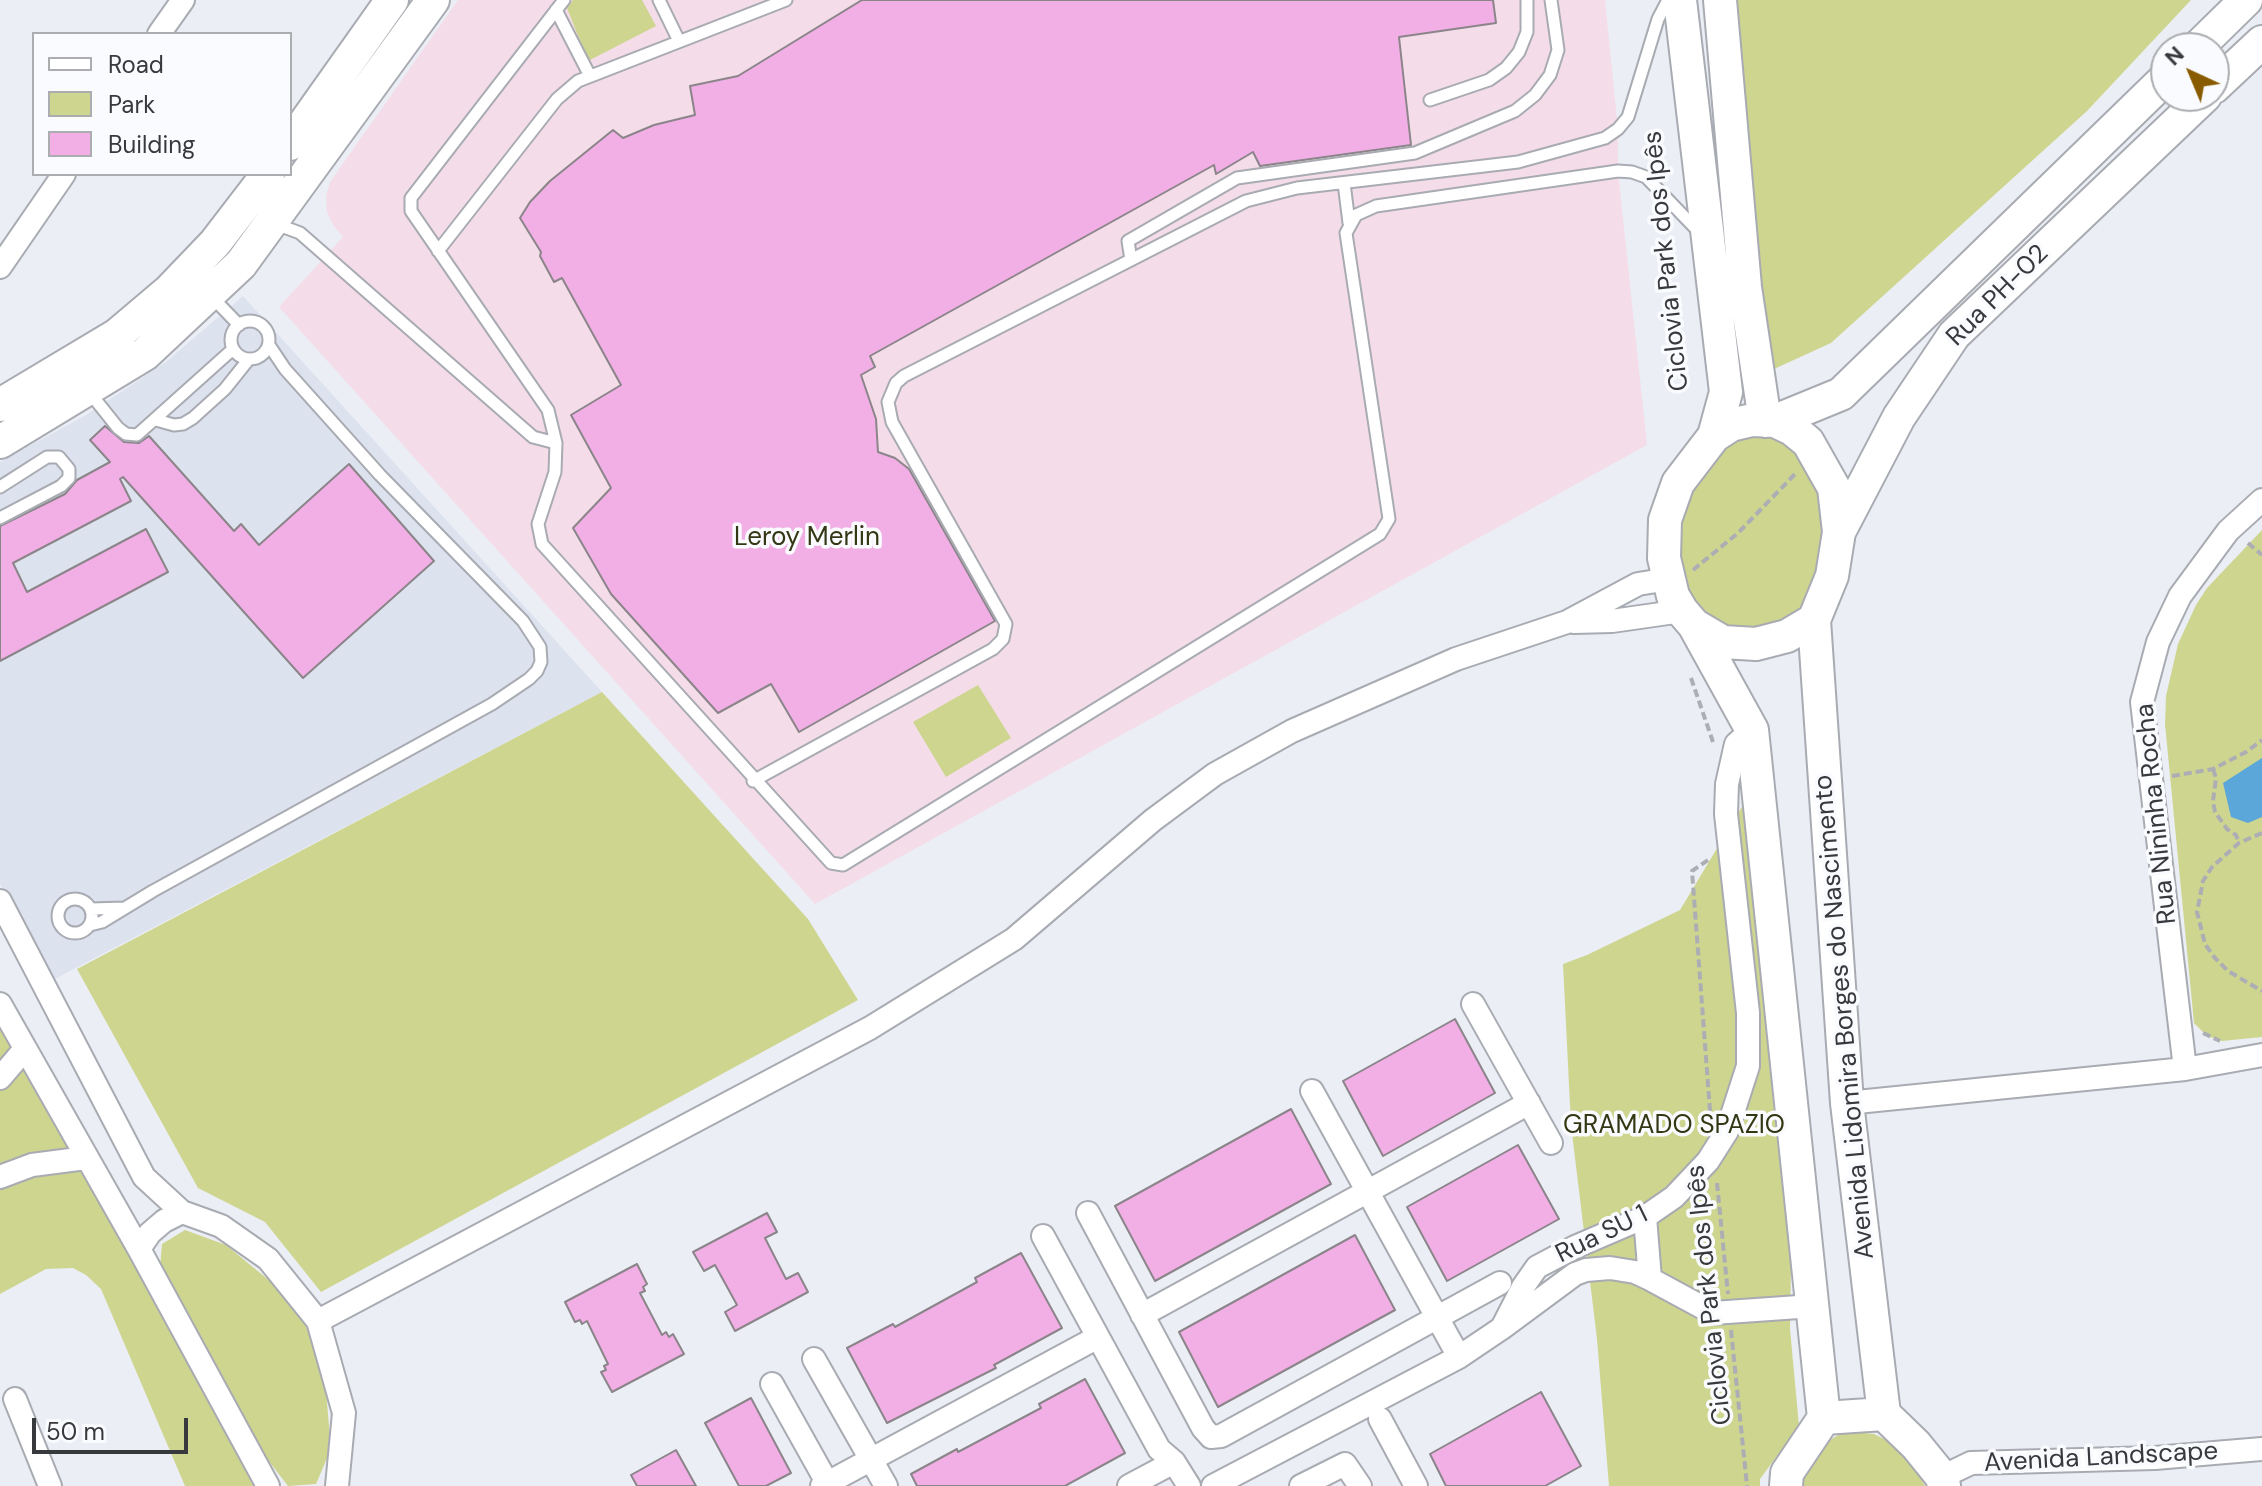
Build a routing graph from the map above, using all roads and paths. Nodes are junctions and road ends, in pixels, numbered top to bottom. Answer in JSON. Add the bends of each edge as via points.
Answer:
{"nodes":[{"id":1,"x":183,"y":0,"type":"edge"},
{"id":2,"x":392,"y":0,"type":"edge"},
{"id":3,"x":433,"y":0,"type":"edge"},
{"id":4,"x":659,"y":0,"type":"edge"},
{"id":5,"x":786,"y":0,"type":"edge"},
{"id":6,"x":1527,"y":0,"type":"edge"},
{"id":7,"x":1551,"y":0,"type":"edge"},
{"id":8,"x":1668,"y":0,"type":"edge"},
{"id":9,"x":1680,"y":0,"type":"edge"},
{"id":10,"x":1720,"y":0,"type":"edge"},
{"id":11,"x":2246,"y":0,"type":"edge"},
{"id":12,"x":560,"y":5,"type":"edge"},
{"id":13,"x":160,"y":32,"type":"edge"},
{"id":14,"x":2213,"y":32,"type":"edge"},
{"id":15,"x":679,"y":41,"type":"junction"},
{"id":16,"x":2262,"y":42,"type":"edge"},
{"id":17,"x":2230,"y":72,"type":"edge"},
{"id":18,"x":590,"y":76,"type":"junction"},
{"id":19,"x":2150,"y":94,"type":"edge"},
{"id":20,"x":1430,"y":100,"type":"dead end"},
{"id":21,"x":2188,"y":112,"type":"edge"},
{"id":22,"x":292,"y":141,"type":"edge"},
{"id":23,"x":63,"y":176,"type":"edge"},
{"id":24,"x":266,"y":176,"type":"edge"},
{"id":25,"x":1344,"y":183,"type":"junction"},
{"id":26,"x":272,"y":222,"type":"junction"},
{"id":27,"x":1349,"y":223,"type":"junction"},
{"id":28,"x":1707,"y":240,"type":"junction"},
{"id":29,"x":438,"y":251,"type":"junction"},
{"id":30,"x":1131,"y":260,"type":"junction"},
{"id":31,"x":0,"y":267,"type":"edge"},
{"id":32,"x":210,"y":295,"type":"junction"},
{"id":33,"x":239,"y":325,"type":"junction"},
{"id":34,"x":269,"y":345,"type":"junction"},
{"id":35,"x":233,"y":349,"type":"junction"},
{"id":36,"x":252,"y":359,"type":"junction"},
{"id":37,"x":285,"y":369,"type":"junction"},
{"id":38,"x":88,"y":390,"type":"junction"},
{"id":39,"x":0,"y":405,"type":"edge"},
{"id":40,"x":156,"y":420,"type":"junction"},
{"id":41,"x":1770,"y":421,"type":"junction"},
{"id":42,"x":1714,"y":436,"type":"junction"},
{"id":43,"x":0,"y":442,"type":"edge"},
{"id":44,"x":556,"y":443,"type":"junction"},
{"id":45,"x":0,"y":487,"type":"edge"},
{"id":46,"x":2262,"y":500,"type":"edge"},
{"id":47,"x":0,"y":518,"type":"edge"},
{"id":48,"x":1839,"y":532,"type":"junction"},
{"id":49,"x":2255,"y":536,"type":"dead end"},
{"id":50,"x":2262,"y":555,"type":"edge"},
{"id":51,"x":1669,"y":579,"type":"junction"},
{"id":52,"x":1688,"y":618,"type":"junction"},
{"id":53,"x":1814,"y":620,"type":"junction"},
{"id":54,"x":1567,"y":622,"type":"junction"},
{"id":55,"x":1691,"y":676,"type":"dead end"},
{"id":56,"x":1752,"y":730,"type":"junction"},
{"id":57,"x":2262,"y":740,"type":"edge"},
{"id":58,"x":1713,"y":754,"type":"dead end"},
{"id":59,"x":2168,"y":764,"type":"dead end"},
{"id":60,"x":2213,"y":769,"type":"junction"},
{"id":61,"x":753,"y":781,"type":"junction"},
{"id":62,"x":2262,"y":833,"type":"edge"},
{"id":63,"x":2239,"y":843,"type":"junction"},
{"id":64,"x":1713,"y":857,"type":"dead end"},
{"id":65,"x":0,"y":901,"type":"edge"},
{"id":66,"x":125,"y":908,"type":"junction"},
{"id":67,"x":91,"y":909,"type":"junction"},
{"id":68,"x":90,"y":925,"type":"junction"},
{"id":69,"x":2262,"y":991,"type":"edge"},
{"id":70,"x":0,"y":1004,"type":"edge"},
{"id":71,"x":1473,"y":1004,"type":"dead end"},
{"id":72,"x":2199,"y":1030,"type":"dead end"},
{"id":73,"x":2230,"y":1042,"type":"dead end"},
{"id":74,"x":25,"y":1049,"type":"junction"},
{"id":75,"x":2262,"y":1055,"type":"edge"},
{"id":76,"x":2185,"y":1069,"type":"junction"},
{"id":77,"x":0,"y":1078,"type":"edge"},
{"id":78,"x":1312,"y":1091,"type":"dead end"},
{"id":79,"x":1529,"y":1103,"type":"junction"},
{"id":80,"x":1847,"y":1103,"type":"junction"},
{"id":81,"x":1710,"y":1115,"type":"dead end"},
{"id":82,"x":1551,"y":1143,"type":"dead end"},
{"id":83,"x":1714,"y":1154,"type":"junction"},
{"id":84,"x":86,"y":1158,"type":"junction"},
{"id":85,"x":0,"y":1177,"type":"edge"},
{"id":86,"x":1367,"y":1190,"type":"junction"},
{"id":87,"x":182,"y":1212,"type":"junction"},
{"id":88,"x":1088,"y":1213,"type":"dead end"},
{"id":89,"x":1645,"y":1217,"type":"junction"},
{"id":90,"x":1043,"y":1236,"type":"dead end"},
{"id":91,"x":139,"y":1249,"type":"junction"},
{"id":92,"x":1650,"y":1279,"type":"junction"},
{"id":93,"x":1500,"y":1283,"type":"dead end"},
{"id":94,"x":1813,"y":1306,"type":"junction"},
{"id":95,"x":1730,"y":1312,"type":"junction"},
{"id":96,"x":1142,"y":1315,"type":"junction"},
{"id":97,"x":1436,"y":1317,"type":"junction"},
{"id":98,"x":318,"y":1321,"type":"junction"},
{"id":99,"x":1502,"y":1328,"type":"junction"},
{"id":100,"x":1098,"y":1337,"type":"junction"},
{"id":101,"x":1459,"y":1357,"type":"junction"},
{"id":102,"x":814,"y":1359,"type":"dead end"},
{"id":103,"x":772,"y":1384,"type":"dead end"},
{"id":104,"x":15,"y":1399,"type":"dead end"},
{"id":105,"x":1884,"y":1414,"type":"junction"},
{"id":106,"x":1824,"y":1418,"type":"junction"},
{"id":107,"x":1380,"y":1419,"type":"dead end"},
{"id":108,"x":2262,"y":1449,"type":"edge"},
{"id":109,"x":871,"y":1459,"type":"junction"},
{"id":110,"x":1174,"y":1462,"type":"junction"},
{"id":111,"x":1943,"y":1481,"type":"edge"},
{"id":112,"x":826,"y":1485,"type":"edge"},
{"id":113,"x":50,"y":1486,"type":"edge"},
{"id":114,"x":268,"y":1486,"type":"edge"},
{"id":115,"x":337,"y":1486,"type":"edge"},
{"id":116,"x":886,"y":1486,"type":"edge"},
{"id":117,"x":1129,"y":1486,"type":"edge"},
{"id":118,"x":1189,"y":1486,"type":"edge"},
{"id":119,"x":1213,"y":1486,"type":"edge"},
{"id":120,"x":1301,"y":1486,"type":"edge"},
{"id":121,"x":1360,"y":1486,"type":"edge"},
{"id":122,"x":1416,"y":1486,"type":"edge"},
{"id":123,"x":1747,"y":1486,"type":"edge"},
{"id":124,"x":1786,"y":1486,"type":"edge"}],
"edges":[{"from":1,"to":13,"type":"street"},
{"from":2,"to":22,"type":"street"},
{"from":3,"to":26,"type":"street"},
{"from":4,"to":15,"type":"lane"},
{"from":5,"to":15,"type":"lane"},
{"from":6,"to":20,"type":"lane","via":[[1527,32],[1506,68],[1489,80]]},
{"from":7,"to":30,"type":"lane","via":[[1558,50],[1550,75],[1515,111],[1415,153],[1237,178],[1128,241]]},
{"from":8,"to":25,"type":"lane","via":[[1628,117],[1605,138],[1518,162]]},
{"from":9,"to":28,"type":"street"},
{"from":10,"to":41,"type":"street","via":[[1745,287]]},
{"from":11,"to":14,"type":"street"},
{"from":12,"to":18,"type":"lane"},
{"from":12,"to":29,"type":"lane","via":[[411,198],[411,211]]},
{"from":15,"to":18,"type":"lane"},
{"from":16,"to":17,"type":"street"},
{"from":18,"to":29,"type":"lane","via":[[557,99]]},
{"from":19,"to":41,"type":"street","name":"Rua PH-02","via":[[1841,394]]},
{"from":21,"to":48,"type":"street","name":"Rua PH-02","via":[[1954,335],[1899,417]]},
{"from":23,"to":31,"type":"street"},
{"from":24,"to":39,"type":"street","via":[[215,243],[159,300],[117,335]]},
{"from":25,"to":27,"type":"lane"},
{"from":25,"to":30,"type":"lane","via":[[1246,201]]},
{"from":26,"to":32,"type":"street"},
{"from":26,"to":44,"type":"lane","via":[[300,233],[533,437]]},
{"from":27,"to":28,"type":"lane","via":[[1376,206],[1618,171],[1646,177]]},
{"from":27,"to":61,"type":"lane","via":[[1346,233],[1389,519],[1380,534],[843,865],[831,863]]},
{"from":28,"to":42,"type":"street","via":[[1726,392]]},
{"from":29,"to":44,"type":"lane","via":[[548,410]]},
{"from":30,"to":61,"type":"lane","via":[[904,376],[891,392],[892,422],[1006,624],[999,645]]},
{"from":32,"to":33,"type":"lane"},
{"from":32,"to":38,"type":"street","via":[[145,354]]},
{"from":33,"to":34,"type":"lane","via":[[258,323],[268,332]]},
{"from":33,"to":35,"type":"lane","via":[[232,336]]},
{"from":34,"to":36,"type":"lane","via":[[262,356]]},
{"from":34,"to":37,"type":"lane"},
{"from":35,"to":36,"type":"lane"},
{"from":35,"to":40,"type":"lane"},
{"from":36,"to":37,"type":"lane"},
{"from":36,"to":40,"type":"lane","via":[[193,418],[174,425]]},
{"from":37,"to":66,"type":"lane","via":[[523,621],[540,647],[541,662],[529,679],[492,704]]},
{"from":38,"to":40,"type":"lane","via":[[126,434],[137,435]]},
{"from":38,"to":43,"type":"street"},
{"from":41,"to":42,"type":"street","via":[[1731,425]]},
{"from":41,"to":48,"type":"street","via":[[1808,442],[1834,488]]},
{"from":42,"to":51,"type":"street","via":[[1678,483],[1665,520]]},
{"from":44,"to":61,"type":"lane","via":[[555,472],[538,524],[542,544]]},
{"from":45,"to":47,"type":"lane","via":[[47,457],[59,457],[69,469],[61,486]]},
{"from":46,"to":76,"type":"street","name":"Rua Nininha Rocha","via":[[2228,531],[2180,596],[2158,642],[2142,702]]},
{"from":48,"to":53,"type":"street","via":[[1832,576]]},
{"from":49,"to":50,"type":"path","via":[[2248,543]]},
{"from":51,"to":52,"type":"street"},
{"from":51,"to":54,"type":"street","via":[[1638,584]]},
{"from":52,"to":53,"type":"street","via":[[1723,642],[1756,644],[1787,636]]},
{"from":52,"to":54,"type":"street"},
{"from":52,"to":56,"type":"street"},
{"from":53,"to":80,"type":"street","name":"Avenida Lidomira Borges do Nascimento"},
{"from":54,"to":98,"type":"street","via":[[1456,659],[1292,731],[1228,767],[1153,820],[1014,939],[870,1028]]},
{"from":55,"to":58,"type":"path"},
{"from":56,"to":83,"type":"street","name":"Rua SU 1","via":[[1736,744],[1726,814],[1748,1013],[1748,1066]]},
{"from":56,"to":94,"type":"street"},
{"from":57,"to":60,"type":"path"},
{"from":59,"to":60,"type":"path","via":[[2170,777]]},
{"from":60,"to":63,"type":"path","via":[[2215,812]]},
{"from":62,"to":63,"type":"path"},
{"from":63,"to":69,"type":"path","via":[[2203,881],[2199,928],[2215,958]]},
{"from":64,"to":81,"type":"path","via":[[1692,871]]},
{"from":65,"to":87,"type":"street","via":[[144,1177]]},
{"from":66,"to":67,"type":"lane"},
{"from":66,"to":68,"type":"lane"},
{"from":67,"to":68,"type":"lane"},
{"from":67,"to":68,"type":"lane","via":[[74,899],[58,915],[62,927],[71,932]]},
{"from":70,"to":74,"type":"street"},
{"from":71,"to":79,"type":"street"},
{"from":72,"to":73,"type":"path"},
{"from":74,"to":77,"type":"street"},
{"from":74,"to":84,"type":"street"},
{"from":75,"to":76,"type":"street"},
{"from":76,"to":80,"type":"street"},
{"from":78,"to":86,"type":"street"},
{"from":79,"to":82,"type":"street"},
{"from":79,"to":86,"type":"street"},
{"from":80,"to":105,"type":"street","name":"Avenida Lidomira Borges do Nascimento"},
{"from":83,"to":89,"type":"street","name":"Rua SU 1","via":[[1674,1197]]},
{"from":83,"to":95,"type":"path","name":"Ciclovia Park dos Ipês"},
{"from":84,"to":85,"type":"street","via":[[32,1165]]},
{"from":84,"to":91,"type":"street"},
{"from":86,"to":96,"type":"street"},
{"from":86,"to":97,"type":"street"},
{"from":87,"to":91,"type":"street","via":[[150,1233]]},
{"from":87,"to":98,"type":"street","via":[[221,1226],[268,1259]]},
{"from":88,"to":96,"type":"street"},
{"from":89,"to":92,"type":"street"},
{"from":89,"to":99,"type":"street","name":"Rua SU 1","via":[[1537,1267]]},
{"from":90,"to":100,"type":"street"},
{"from":91,"to":114,"type":"street"},
{"from":92,"to":95,"type":"street","name":"Rua SU 1","via":[[1713,1313]]},
{"from":92,"to":99,"type":"street","name":"Rua SU 1","via":[[1610,1268],[1586,1270]]},
{"from":93,"to":97,"type":"street"},
{"from":94,"to":95,"type":"street","name":"Rua SU 1"},
{"from":94,"to":106,"type":"street"},
{"from":95,"to":123,"type":"path","name":"Ciclovia Park dos Ipês"},
{"from":96,"to":97,"type":"street","via":[[1211,1437]]},
{"from":97,"to":101,"type":"street"},
{"from":98,"to":115,"type":"street","via":[[344,1413]]},
{"from":99,"to":101,"type":"street"},
{"from":100,"to":109,"type":"street"},
{"from":100,"to":110,"type":"street","via":[[1159,1449]]},
{"from":101,"to":119,"type":"street"},
{"from":102,"to":109,"type":"street"},
{"from":103,"to":112,"type":"street"},
{"from":104,"to":113,"type":"street"},
{"from":105,"to":106,"type":"street"},
{"from":105,"to":111,"type":"street"},
{"from":106,"to":124,"type":"street","via":[[1787,1473]]},
{"from":107,"to":122,"type":"street"},
{"from":108,"to":111,"type":"street","name":"Avenida Landscape","via":[[1971,1463]]},
{"from":109,"to":112,"type":"street"},
{"from":109,"to":116,"type":"street"},
{"from":110,"to":117,"type":"street"},
{"from":110,"to":118,"type":"street"},
{"from":120,"to":121,"type":"street","via":[[1345,1464]]}]}
